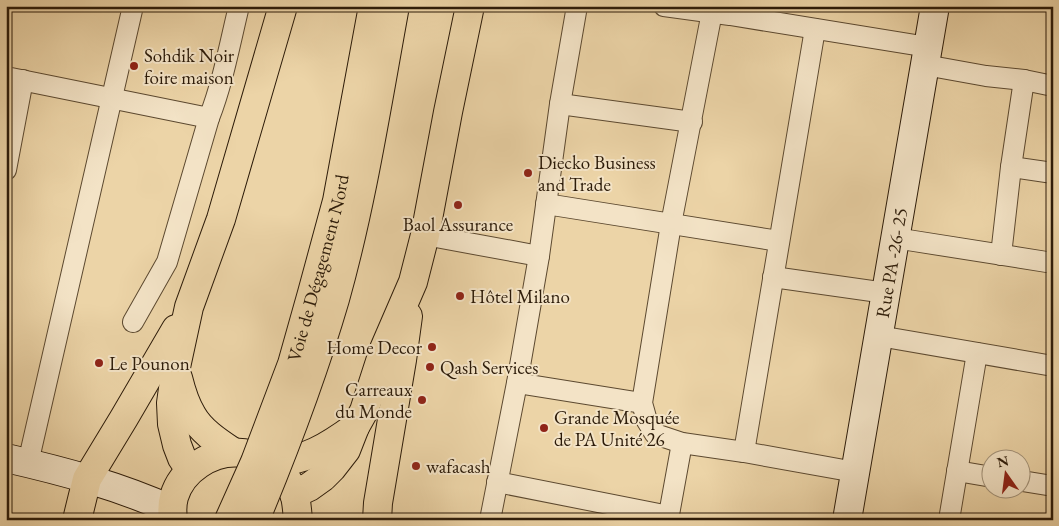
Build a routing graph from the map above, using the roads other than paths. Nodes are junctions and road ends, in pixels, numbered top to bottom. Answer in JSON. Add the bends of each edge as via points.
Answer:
{"nodes":[{"id":1,"x":134,"y":6,"type":"edge"},
{"id":2,"x":239,"y":6,"type":"edge"},
{"id":3,"x":284,"y":6,"type":"edge"},
{"id":4,"x":373,"y":6,"type":"edge"},
{"id":5,"x":395,"y":6,"type":"edge"},
{"id":6,"x":470,"y":6,"type":"edge"},
{"id":7,"x":577,"y":6,"type":"edge"},
{"id":8,"x":664,"y":6,"type":"edge"},
{"id":9,"x":935,"y":6,"type":"edge"},
{"id":10,"x":724,"y":11,"type":"edge"},
{"id":11,"x":815,"y":29,"type":"junction"},
{"id":12,"x":927,"y":56,"type":"junction"},
{"id":13,"x":14,"y":78,"type":"edge"},
{"id":14,"x":1024,"y":80,"type":"junction"},
{"id":15,"x":1053,"y":86,"type":"edge"},
{"id":16,"x":113,"y":97,"type":"junction"},
{"id":17,"x":560,"y":104,"type":"junction"},
{"id":18,"x":209,"y":118,"type":"junction"},
{"id":19,"x":692,"y":122,"type":"junction"},
{"id":20,"x":1011,"y":167,"type":"junction"},
{"id":21,"x":6,"y":170,"type":"edge"},
{"id":22,"x":1053,"y":173,"type":"edge"},
{"id":23,"x":546,"y":204,"type":"junction"},
{"id":24,"x":671,"y":224,"type":"junction"},
{"id":25,"x":425,"y":235,"type":"junction"},
{"id":26,"x":896,"y":238,"type":"junction"},
{"id":27,"x":779,"y":242,"type":"junction"},
{"id":28,"x":1001,"y":255,"type":"junction"},
{"id":29,"x":539,"y":256,"type":"junction"},
{"id":30,"x":1053,"y":263,"type":"edge"},
{"id":31,"x":773,"y":277,"type":"junction"},
{"id":32,"x":413,"y":282,"type":"junction"},
{"id":33,"x":886,"y":293,"type":"junction"},
{"id":34,"x":188,"y":307,"type":"junction"},
{"id":35,"x":133,"y":322,"type":"dead end"},
{"id":36,"x":878,"y":336,"type":"junction"},
{"id":37,"x":977,"y":353,"type":"junction"},
{"id":38,"x":176,"y":366,"type":"junction"},
{"id":39,"x":1053,"y":366,"type":"edge"},
{"id":40,"x":517,"y":382,"type":"junction"},
{"id":41,"x":642,"y":403,"type":"junction"},
{"id":42,"x":355,"y":427,"type":"junction"},
{"id":43,"x":682,"y":443,"type":"junction"},
{"id":44,"x":233,"y":452,"type":"junction"},
{"id":45,"x":744,"y":452,"type":"junction"},
{"id":46,"x":17,"y":460,"type":"edge"},
{"id":47,"x":270,"y":463,"type":"junction"},
{"id":48,"x":855,"y":472,"type":"junction"},
{"id":49,"x":957,"y":472,"type":"junction"},
{"id":50,"x":187,"y":474,"type":"junction"},
{"id":51,"x":982,"y":476,"type":"edge"},
{"id":52,"x":93,"y":481,"type":"junction"},
{"id":53,"x":497,"y":482,"type":"junction"},
{"id":54,"x":1032,"y":483,"type":"edge"},
{"id":55,"x":1053,"y":486,"type":"edge"},
{"id":56,"x":300,"y":510,"type":"edge"},
{"id":57,"x":172,"y":515,"type":"edge"},
{"id":58,"x":668,"y":518,"type":"edge"},
{"id":59,"x":77,"y":520,"type":"edge"},
{"id":60,"x":229,"y":520,"type":"edge"},
{"id":61,"x":255,"y":520,"type":"edge"},
{"id":62,"x":377,"y":520,"type":"edge"},
{"id":63,"x":490,"y":520,"type":"edge"},
{"id":64,"x":847,"y":520,"type":"edge"},
{"id":65,"x":949,"y":520,"type":"edge"}],
"edges":[{"from":1,"to":16,"type":"street"},
{"from":2,"to":18,"type":"street"},
{"from":3,"to":34,"type":"main road","via":[[221,219]]},
{"from":4,"to":60,"type":"main road","name":"Voie de Dégagement Nord","bridge":true,"via":[[337,201],[312,293],[288,373],[255,462]]},
{"from":5,"to":61,"type":"main road","name":"Voie de Dégagement Nord","bridge":true,"via":[[358,206],[335,299],[278,467]]},
{"from":6,"to":25,"type":"main road"},
{"from":7,"to":17,"type":"street"},
{"from":8,"to":10,"type":"street"},
{"from":9,"to":12,"type":"street","name":"Rue PA -26- 25"},
{"from":10,"to":11,"type":"street"},
{"from":10,"to":19,"type":"street"},
{"from":11,"to":12,"type":"street"},
{"from":11,"to":27,"type":"street"},
{"from":12,"to":14,"type":"street","via":[[986,76]]},
{"from":12,"to":26,"type":"street","name":"Rue PA -26- 25"},
{"from":13,"to":16,"type":"street"},
{"from":13,"to":21,"type":"street"},
{"from":14,"to":15,"type":"street"},
{"from":14,"to":20,"type":"street"},
{"from":16,"to":18,"type":"street"},
{"from":16,"to":46,"type":"street"},
{"from":17,"to":19,"type":"street"},
{"from":17,"to":23,"type":"street"},
{"from":18,"to":35,"type":"street","via":[[167,262]]},
{"from":19,"to":24,"type":"street"},
{"from":20,"to":22,"type":"street"},
{"from":20,"to":28,"type":"street"},
{"from":23,"to":24,"type":"street"},
{"from":23,"to":29,"type":"street"},
{"from":24,"to":27,"type":"street"},
{"from":24,"to":41,"type":"street"},
{"from":25,"to":29,"type":"street"},
{"from":25,"to":32,"type":"main road"},
{"from":26,"to":28,"type":"street"},
{"from":26,"to":33,"type":"street","name":"Rue PA -26- 25"},
{"from":27,"to":31,"type":"street"},
{"from":28,"to":30,"type":"street"},
{"from":29,"to":40,"type":"street"},
{"from":31,"to":33,"type":"street"},
{"from":31,"to":45,"type":"street"},
{"from":32,"to":42,"type":"main road"},
{"from":32,"to":62,"type":"main road"},
{"from":33,"to":36,"type":"street","name":"Rue PA -26- 25"},
{"from":34,"to":38,"type":"main road"},
{"from":34,"to":52,"type":"main road","via":[[124,418]]},
{"from":36,"to":37,"type":"street"},
{"from":36,"to":48,"type":"street","name":"Rue PA -26- 25"},
{"from":37,"to":39,"type":"street"},
{"from":37,"to":49,"type":"street"},
{"from":38,"to":44,"type":"main road","via":[[192,415],[205,431]]},
{"from":38,"to":50,"type":"main road","via":[[172,424]]},
{"from":40,"to":41,"type":"street"},
{"from":40,"to":53,"type":"street"},
{"from":41,"to":43,"type":"street","via":[[655,434]]},
{"from":42,"to":47,"type":"main road","via":[[313,454],[285,463]]},
{"from":42,"to":56,"type":"main road","via":[[346,450],[332,468],[309,487]]},
{"from":43,"to":45,"type":"street"},
{"from":43,"to":58,"type":"street"},
{"from":44,"to":47,"type":"main road","via":[[246,453]]},
{"from":44,"to":50,"type":"main road","via":[[208,458]]},
{"from":45,"to":48,"type":"street"},
{"from":46,"to":52,"type":"street"},
{"from":47,"to":56,"type":"main road","via":[[288,482]]},
{"from":48,"to":64,"type":"street","name":"Rue PA -26- 25"},
{"from":49,"to":51,"type":"street"},
{"from":49,"to":65,"type":"street"},
{"from":50,"to":52,"type":"street","via":[[163,484],[135,486]]},
{"from":50,"to":57,"type":"main road","via":[[174,497]]},
{"from":52,"to":57,"type":"street","via":[[137,495]]},
{"from":52,"to":59,"type":"main road"},
{"from":53,"to":58,"type":"street"},
{"from":53,"to":63,"type":"street"},
{"from":54,"to":55,"type":"street"}]}
